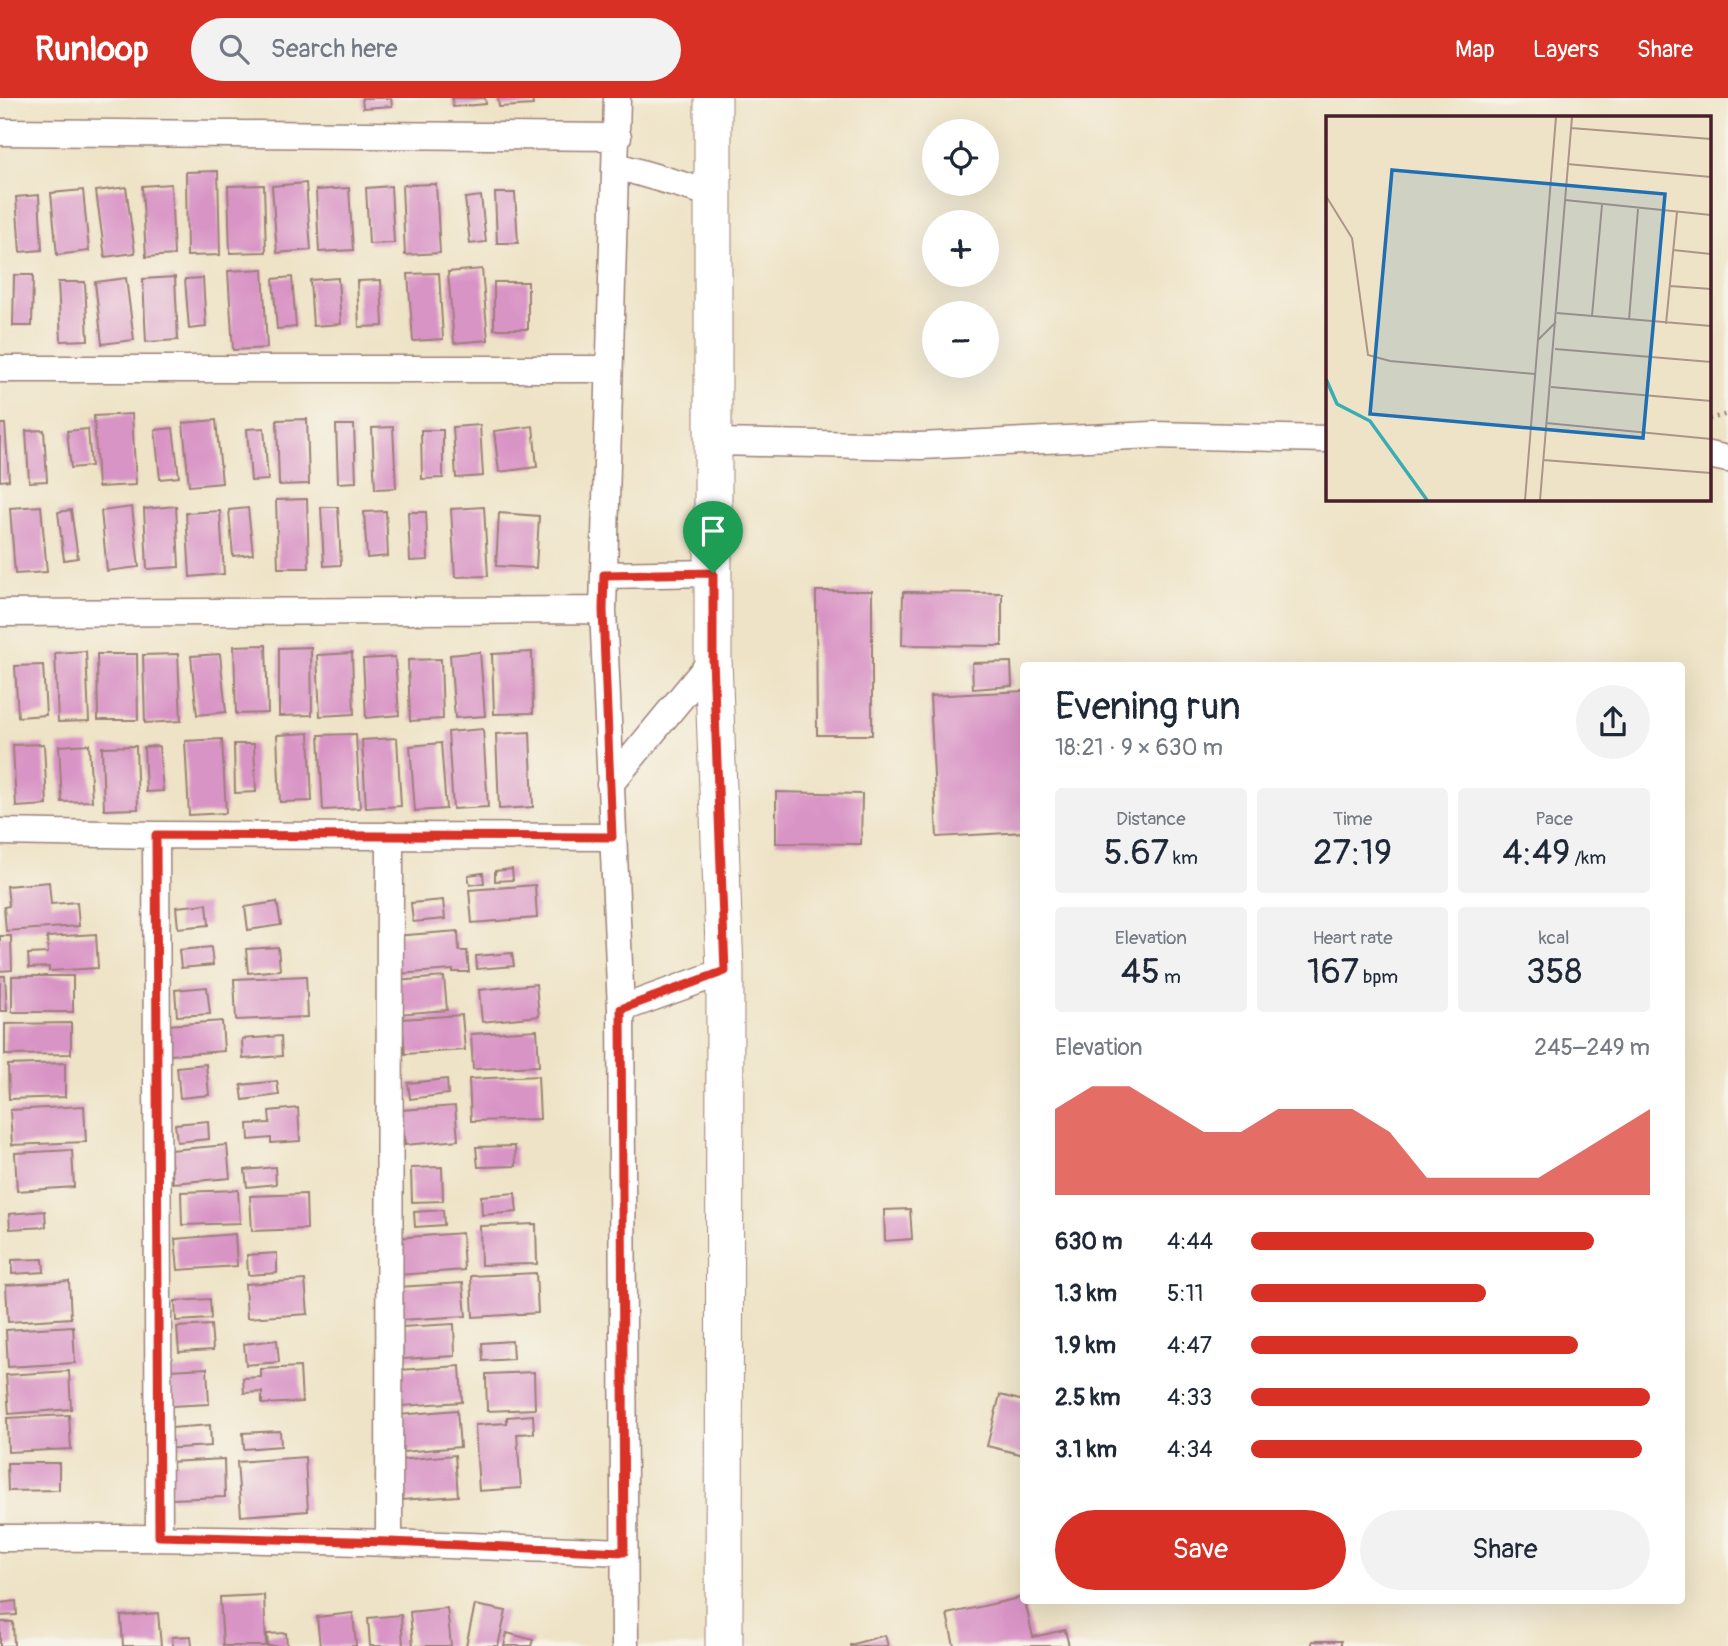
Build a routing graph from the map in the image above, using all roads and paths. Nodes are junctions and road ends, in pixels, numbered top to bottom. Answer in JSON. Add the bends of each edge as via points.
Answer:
{"nodes":[{"id":1,"x":617,"y":98,"type":"edge"},
{"id":2,"x":713,"y":98,"type":"edge"},
{"id":3,"x":0,"y":132,"type":"edge"},
{"id":4,"x":618,"y":137,"type":"junction"},
{"id":5,"x":617,"y":166,"type":"junction"},
{"id":6,"x":713,"y":194,"type":"junction"},
{"id":7,"x":0,"y":369,"type":"edge"},
{"id":8,"x":609,"y":369,"type":"junction"},
{"id":9,"x":1728,"y":414,"type":"edge"},
{"id":10,"x":1710,"y":419,"type":"edge"},
{"id":11,"x":1326,"y":439,"type":"edge"},
{"id":12,"x":714,"y":442,"type":"junction"},
{"id":13,"x":1710,"y":455,"type":"edge"},
{"id":14,"x":1728,"y":459,"type":"edge"},
{"id":15,"x":713,"y":573,"type":"junction"},
{"id":16,"x":604,"y":575,"type":"junction"},
{"id":17,"x":603,"y":610,"type":"junction"},
{"id":18,"x":0,"y":613,"type":"edge"},
{"id":19,"x":713,"y":659,"type":"junction"},
{"id":20,"x":610,"y":784,"type":"junction"},
{"id":21,"x":0,"y":832,"type":"edge"},
{"id":22,"x":156,"y":835,"type":"junction"},
{"id":23,"x":390,"y":835,"type":"junction"},
{"id":24,"x":612,"y":837,"type":"junction"},
{"id":25,"x":725,"y":971,"type":"junction"},
{"id":26,"x":621,"y":1009,"type":"junction"},
{"id":27,"x":159,"y":1536,"type":"junction"},
{"id":28,"x":0,"y":1538,"type":"edge"},
{"id":29,"x":389,"y":1542,"type":"junction"},
{"id":30,"x":624,"y":1552,"type":"junction"},
{"id":31,"x":625,"y":1646,"type":"edge"},
{"id":32,"x":724,"y":1646,"type":"edge"}],
"edges":[{"from":1,"to":4,"type":"street"},
{"from":2,"to":6,"type":"street"},
{"from":3,"to":4,"type":"street"},
{"from":4,"to":5,"type":"street"},
{"from":5,"to":6,"type":"street"},
{"from":5,"to":8,"type":"street"},
{"from":6,"to":12,"type":"street"},
{"from":7,"to":8,"type":"street"},
{"from":8,"to":16,"type":"street"},
{"from":9,"to":10,"type":"path"},
{"from":11,"to":12,"type":"street","via":[[1153,435],[920,446]]},
{"from":12,"to":15,"type":"street"},
{"from":13,"to":14,"type":"street"},
{"from":15,"to":16,"type":"street"},
{"from":15,"to":19,"type":"street"},
{"from":16,"to":17,"type":"street"},
{"from":17,"to":18,"type":"street"},
{"from":17,"to":20,"type":"street"},
{"from":19,"to":20,"type":"street"},
{"from":19,"to":25,"type":"street"},
{"from":20,"to":24,"type":"street"},
{"from":21,"to":22,"type":"street"},
{"from":22,"to":23,"type":"street"},
{"from":22,"to":27,"type":"street"},
{"from":23,"to":24,"type":"street"},
{"from":23,"to":29,"type":"street"},
{"from":24,"to":26,"type":"street"},
{"from":25,"to":26,"type":"street"},
{"from":25,"to":32,"type":"street"},
{"from":26,"to":30,"type":"street"},
{"from":27,"to":28,"type":"street"},
{"from":27,"to":29,"type":"street"},
{"from":29,"to":30,"type":"street"},
{"from":30,"to":31,"type":"street"}]}
